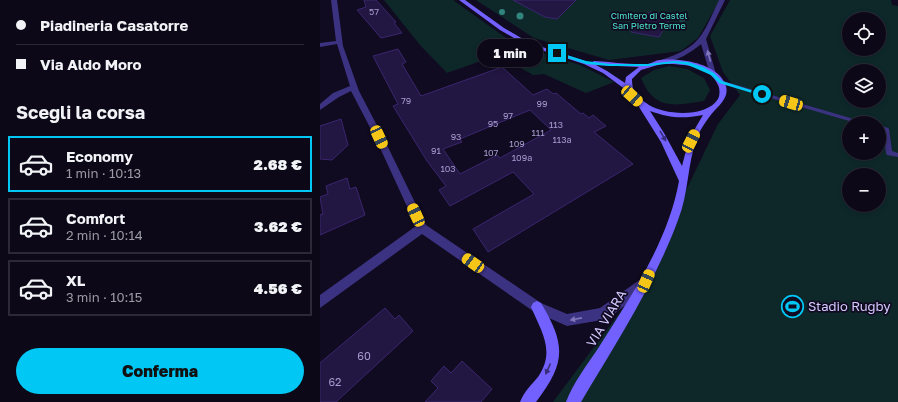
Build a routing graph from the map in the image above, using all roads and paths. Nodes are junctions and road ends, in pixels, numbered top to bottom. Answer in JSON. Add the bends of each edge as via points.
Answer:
{"nodes":[{"id":1,"x":334,"y":0,"type":"edge"},
{"id":2,"x":462,"y":0,"type":"edge"},
{"id":3,"x":722,"y":0,"type":"edge"},
{"id":4,"x":703,"y":39,"type":"junction"},
{"id":5,"x":339,"y":42,"type":"junction"},
{"id":6,"x":320,"y":45,"type":"edge"},
{"id":7,"x":660,"y":62,"type":"junction"},
{"id":8,"x":586,"y":63,"type":"junction"},
{"id":9,"x":648,"y":65,"type":"junction"},
{"id":10,"x":713,"y":74,"type":"junction"},
{"id":11,"x":721,"y":82,"type":"junction"},
{"id":12,"x":354,"y":87,"type":"junction"},
{"id":13,"x":628,"y":88,"type":"junction"},
{"id":14,"x":641,"y":104,"type":"junction"},
{"id":15,"x":320,"y":108,"type":"edge"},
{"id":16,"x":712,"y":109,"type":"junction"},
{"id":17,"x":842,"y":117,"type":"edge"},
{"id":18,"x":886,"y":129,"type":"edge"},
{"id":19,"x":898,"y":155,"type":"edge"},
{"id":20,"x":683,"y":180,"type":"junction"},
{"id":21,"x":422,"y":228,"type":"junction"},
{"id":22,"x":646,"y":281,"type":"junction"},
{"id":23,"x":320,"y":302,"type":"edge"},
{"id":24,"x":537,"y":307,"type":"junction"},
{"id":25,"x":527,"y":402,"type":"edge"},
{"id":26,"x":573,"y":402,"type":"edge"}],
"edges":[{"from":1,"to":5,"type":"street"},
{"from":2,"to":8,"type":"main road","via":[[528,44]]},
{"from":3,"to":4,"type":"street"},
{"from":4,"to":7,"type":"street","via":[[692,49]]},
{"from":10,"to":4,"type":"street","one_way":true},
{"from":5,"to":6,"type":"street"},
{"from":5,"to":12,"type":"street"},
{"from":7,"to":9,"type":"main road"},
{"from":7,"to":10,"type":"main road","via":[[688,64]]},
{"from":8,"to":9,"type":"main road"},
{"from":8,"to":13,"type":"main road"},
{"from":9,"to":13,"type":"main road","via":[[632,74]]},
{"from":10,"to":11,"type":"main road"},
{"from":11,"to":16,"type":"main road","via":[[724,92],[721,101]]},
{"from":11,"to":17,"type":"lane"},
{"from":12,"to":15,"type":"street","via":[[336,95]]},
{"from":12,"to":21,"type":"street"},
{"from":13,"to":14,"type":"main road"},
{"from":14,"to":16,"type":"main road","via":[[653,111],[679,115],[700,114]]},
{"from":14,"to":20,"type":"main road","one_way":true,"via":[[672,151]]},
{"from":16,"to":20,"type":"main road","name":"VIA VIARA","via":[[700,122],[691,141]]},
{"from":18,"to":19,"type":"lane","via":[[889,153]]},
{"from":20,"to":22,"type":"main road","name":"VIA VIARA","via":[[666,237]]},
{"from":21,"to":23,"type":"street"},
{"from":21,"to":24,"type":"street"},
{"from":22,"to":24,"type":"street","one_way":true,"via":[[603,314],[568,320]]},
{"from":22,"to":26,"type":"main road","name":"VIA VIARA"},
{"from":24,"to":25,"type":"main road","one_way":true,"via":[[550,329],[554,344],[550,369]]}]}
